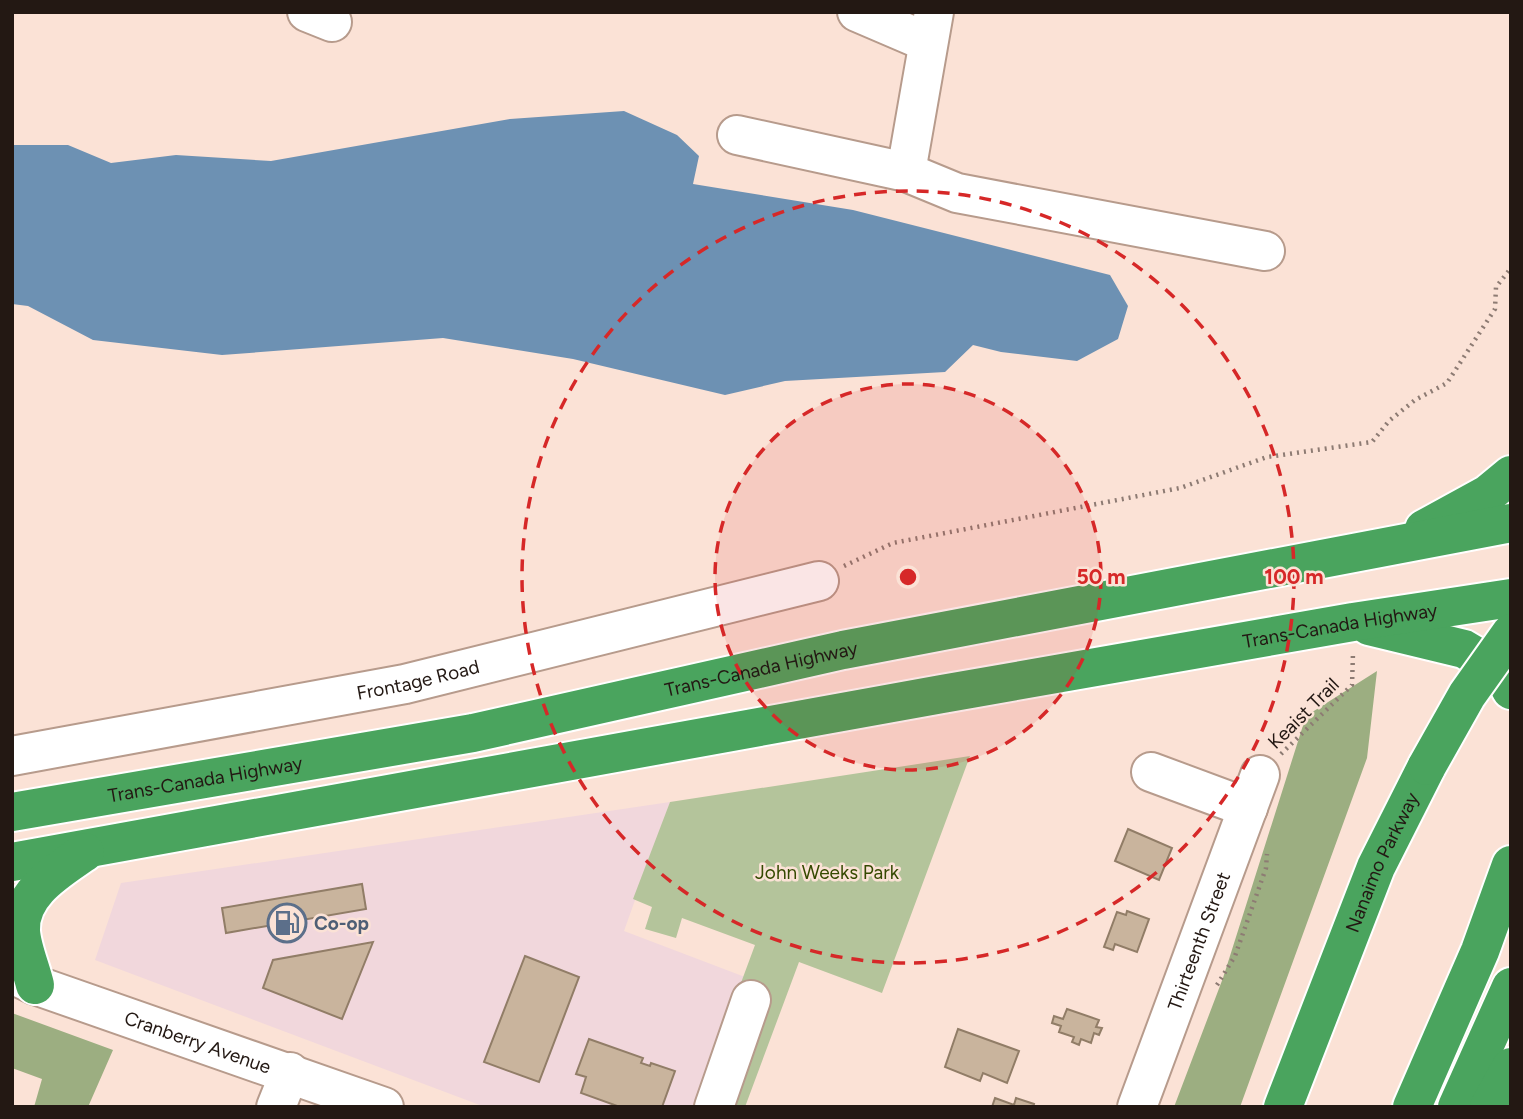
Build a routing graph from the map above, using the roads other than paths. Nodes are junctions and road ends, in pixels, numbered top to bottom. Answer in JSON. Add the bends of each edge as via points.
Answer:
{"nodes":[{"id":1,"x":856,"y":12,"type":"edge"},
{"id":2,"x":930,"y":27,"type":"edge"},
{"id":3,"x":737,"y":135,"type":"dead end"},
{"id":4,"x":906,"y":172,"type":"junction"},
{"id":5,"x":1265,"y":251,"type":"dead end"},
{"id":6,"x":1511,"y":475,"type":"edge"},
{"id":7,"x":1511,"y":523,"type":"edge"},
{"id":8,"x":1404,"y":541,"type":"junction"},
{"id":9,"x":819,"y":581,"type":"road end"},
{"id":10,"x":1511,"y":598,"type":"edge"},
{"id":11,"x":1353,"y":622,"type":"junction"},
{"id":12,"x":1511,"y":633,"type":"edge"},
{"id":13,"x":1511,"y":690,"type":"edge"},
{"id":14,"x":12,"y":755,"type":"edge"},
{"id":15,"x":1151,"y":772,"type":"dead end"},
{"id":16,"x":12,"y":812,"type":"edge"},
{"id":17,"x":92,"y":847,"type":"junction"},
{"id":18,"x":12,"y":862,"type":"edge"},
{"id":19,"x":1511,"y":865,"type":"edge"},
{"id":20,"x":24,"y":979,"type":"edge"},
{"id":21,"x":1511,"y":987,"type":"edge"},
{"id":22,"x":751,"y":1000,"type":"dead end"},
{"id":23,"x":1511,"y":1067,"type":"edge"},
{"id":24,"x":290,"y":1072,"type":"junction"},
{"id":25,"x":276,"y":1107,"type":"edge"},
{"id":26,"x":384,"y":1107,"type":"edge"},
{"id":27,"x":714,"y":1107,"type":"edge"},
{"id":28,"x":1138,"y":1107,"type":"edge"},
{"id":29,"x":1283,"y":1107,"type":"edge"},
{"id":30,"x":1412,"y":1107,"type":"edge"},
{"id":31,"x":1457,"y":1107,"type":"edge"},
{"id":32,"x":1489,"y":1107,"type":"edge"}],
"edges":[{"from":1,"to":2,"type":"street"},
{"from":2,"to":4,"type":"street"},
{"from":3,"to":4,"type":"street"},
{"from":4,"to":5,"type":"street","via":[[957,193]]},
{"from":6,"to":8,"type":"highway","via":[[1488,494]]},
{"from":7,"to":8,"type":"highway","name":"Trans-Canada Highway"},
{"from":8,"to":16,"type":"highway","name":"Trans-Canada Highway","via":[[843,650],[473,733]]},
{"from":9,"to":14,"type":"street","name":"Frontage Road","via":[[405,684]]},
{"from":10,"to":11,"type":"highway","name":"Trans-Canada Highway"},
{"from":11,"to":13,"type":"highway","via":[[1464,649],[1501,671]]},
{"from":11,"to":17,"type":"highway","name":"Trans-Canada Highway"},
{"from":12,"to":29,"type":"highway","name":"Nanaimo Parkway","bridge":true,"via":[[1467,695],[1376,867]]},
{"from":15,"to":28,"type":"street","name":"Thirteenth Street","via":[[1254,792]]},
{"from":17,"to":18,"type":"highway","name":"Trans-Canada Highway"},
{"from":17,"to":20,"type":"highway","via":[[50,877],[24,906]]},
{"from":19,"to":30,"type":"highway","via":[[1480,951]]},
{"from":20,"to":24,"type":"street","name":"Cranberry Avenue"},
{"from":21,"to":31,"type":"highway"},
{"from":22,"to":27,"type":"street"},
{"from":23,"to":32,"type":"highway"},
{"from":24,"to":25,"type":"street"},
{"from":24,"to":26,"type":"street","name":"Cranberry Avenue"}]}
